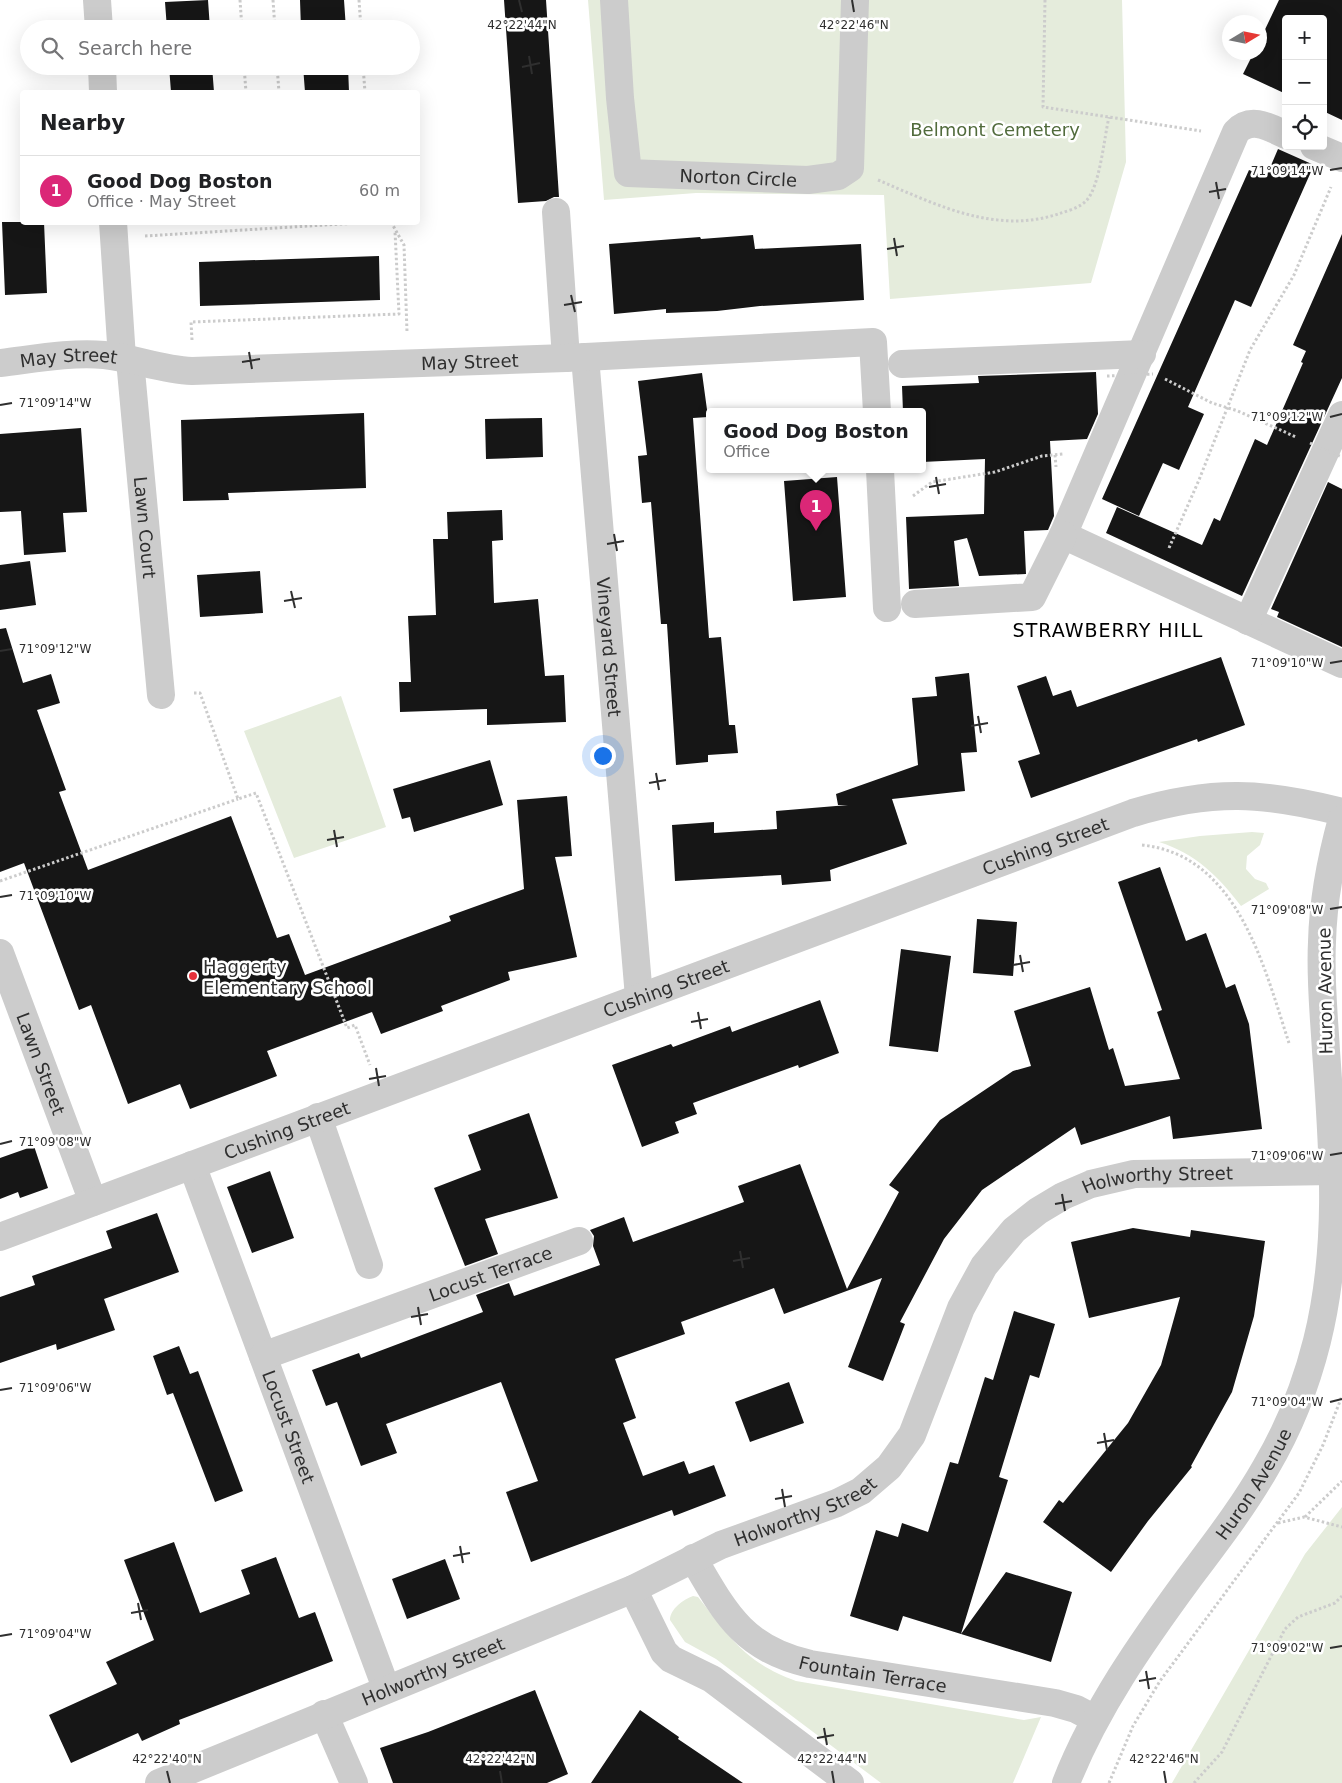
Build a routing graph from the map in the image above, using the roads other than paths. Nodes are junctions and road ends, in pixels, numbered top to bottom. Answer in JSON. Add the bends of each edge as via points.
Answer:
{"nodes":[{"id":1,"x":97,"y":0,"type":"edge"},
{"id":2,"x":614,"y":0,"type":"edge"},
{"id":3,"x":855,"y":0,"type":"edge"},
{"id":4,"x":98,"y":20,"type":"edge"},
{"id":5,"x":102,"y":75,"type":"edge"},
{"id":6,"x":103,"y":90,"type":"edge"},
{"id":7,"x":1282,"y":134,"type":"edge"},
{"id":8,"x":1318,"y":150,"type":"edge"},
{"id":9,"x":1338,"y":169,"type":"edge"},
{"id":10,"x":556,"y":212,"type":"dead end"},
{"id":11,"x":113,"y":225,"type":"edge"},
{"id":12,"x":575,"y":357,"type":"junction"},
{"id":13,"x":126,"y":359,"type":"junction"},
{"id":14,"x":0,"y":363,"type":"edge"},
{"id":15,"x":902,"y":364,"type":"dead end"},
{"id":16,"x":1147,"y":364,"type":"junction"},
{"id":17,"x":877,"y":408,"type":"edge"},
{"id":18,"x":1342,"y":415,"type":"edge"},
{"id":19,"x":880,"y":473,"type":"edge"},
{"id":20,"x":1063,"y":535,"type":"junction"},
{"id":21,"x":915,"y":604,"type":"dead end"},
{"id":22,"x":887,"y":608,"type":"dead end"},
{"id":23,"x":1248,"y":621,"type":"junction"},
{"id":24,"x":1342,"y":664,"type":"edge"},
{"id":25,"x":161,"y":695,"type":"road end"},
{"id":26,"x":1342,"y":812,"type":"edge"},
{"id":27,"x":1342,"y":819,"type":"edge"},
{"id":28,"x":0,"y":953,"type":"edge"},
{"id":29,"x":638,"y":997,"type":"junction"},
{"id":30,"x":318,"y":1117,"type":"junction"},
{"id":31,"x":192,"y":1165,"type":"junction"},
{"id":32,"x":1333,"y":1170,"type":"junction"},
{"id":33,"x":94,"y":1202,"type":"junction"},
{"id":34,"x":0,"y":1237,"type":"edge"},
{"id":35,"x":579,"y":1241,"type":"dead end"},
{"id":36,"x":369,"y":1265,"type":"dead end"},
{"id":37,"x":263,"y":1356,"type":"junction"},
{"id":38,"x":693,"y":1558,"type":"junction"},
{"id":39,"x":633,"y":1589,"type":"junction"},
{"id":40,"x":386,"y":1688,"type":"junction"},
{"id":41,"x":324,"y":1714,"type":"junction"},
{"id":42,"x":1095,"y":1719,"type":"junction"},
{"id":43,"x":159,"y":1783,"type":"edge"},
{"id":44,"x":354,"y":1783,"type":"edge"},
{"id":45,"x":850,"y":1783,"type":"edge"},
{"id":46,"x":1066,"y":1783,"type":"edge"}],
"edges":[{"from":1,"to":4,"type":"street"},
{"from":2,"to":3,"type":"street","name":"Norton Circle","via":[[628,173],[808,180],[838,176],[850,168]]},
{"from":5,"to":6,"type":"street"},
{"from":7,"to":16,"type":"street","via":[[1254,123],[1242,126],[1234,135]]},
{"from":8,"to":9,"type":"street"},
{"from":10,"to":12,"type":"street","name":"Vineyard Street"},
{"from":11,"to":13,"type":"street"},
{"from":12,"to":13,"type":"street","name":"May Street","via":[[192,372]]},
{"from":12,"to":17,"type":"street","name":"May Street","via":[[873,342]]},
{"from":12,"to":29,"type":"street","name":"Vineyard Street"},
{"from":13,"to":14,"type":"street","name":"May Street","via":[[82,355]]},
{"from":13,"to":25,"type":"street","name":"Lawn Court"},
{"from":15,"to":16,"type":"street"},
{"from":16,"to":20,"type":"street"},
{"from":18,"to":23,"type":"street"},
{"from":19,"to":22,"type":"street"},
{"from":20,"to":21,"type":"street","via":[[1032,597]]},
{"from":20,"to":23,"type":"street"},
{"from":23,"to":24,"type":"street"},
{"from":26,"to":29,"type":"street","name":"Cushing Street","via":[[1269,796],[1211,797],[1154,807],[1084,830]]},
{"from":27,"to":32,"type":"street","name":"Huron Avenue","via":[[1326,893],[1322,941],[1321,980]]},
{"from":28,"to":33,"type":"street","name":"Lawn Street"},
{"from":29,"to":30,"type":"street","name":"Cushing Street"},
{"from":30,"to":31,"type":"street","name":"Cushing Street"},
{"from":30,"to":36,"type":"street"},
{"from":31,"to":33,"type":"street","name":"Cushing Street"},
{"from":31,"to":37,"type":"street","name":"Locust Street"},
{"from":32,"to":38,"type":"street","name":"Holworthy Street","via":[[1134,1174],[1091,1184],[1051,1202],[1009,1235],[976,1279],[961,1308],[918,1422],[889,1467],[850,1497],[721,1544]]},
{"from":32,"to":42,"type":"street","name":"Huron Avenue","via":[[1333,1246],[1329,1285],[1314,1350],[1297,1403],[1275,1451],[1253,1488],[1148,1636]]},
{"from":33,"to":34,"type":"street","name":"Cushing Street"},
{"from":35,"to":37,"type":"street","name":"Locust Terrace"},
{"from":37,"to":40,"type":"street","name":"Locust Street"},
{"from":38,"to":39,"type":"street","name":"Holworthy Street"},
{"from":38,"to":42,"type":"street","name":"Fountain Terrace","via":[[734,1623],[756,1642],[782,1656],[810,1664],[1055,1703]]},
{"from":39,"to":40,"type":"street","name":"Holworthy Street"},
{"from":39,"to":45,"type":"street","via":[[664,1652],[712,1680]]},
{"from":40,"to":41,"type":"street","name":"Holworthy Street"},
{"from":41,"to":43,"type":"street","name":"Holworthy Street"},
{"from":41,"to":44,"type":"street"},
{"from":42,"to":46,"type":"street","name":"Huron Avenue"}]}
